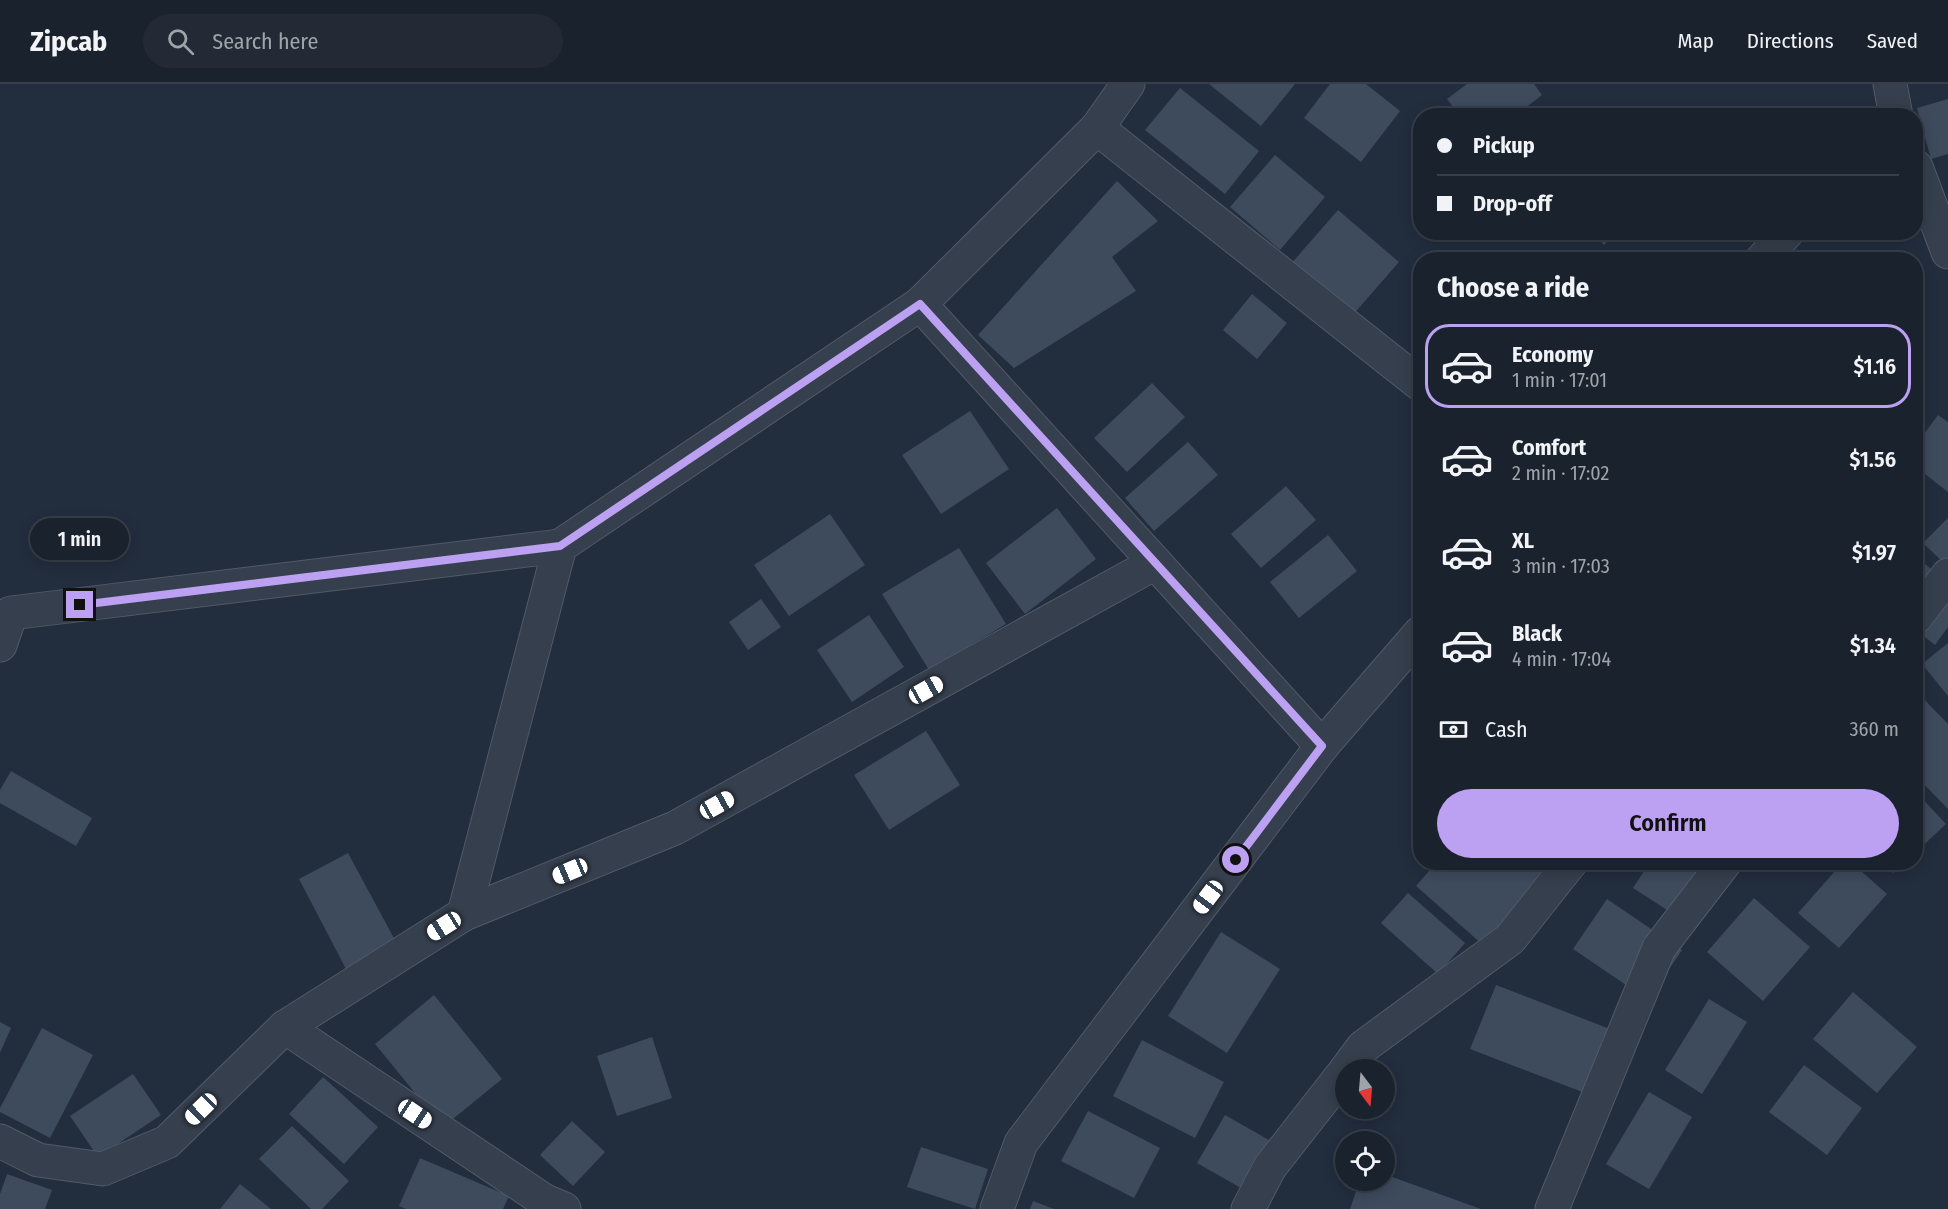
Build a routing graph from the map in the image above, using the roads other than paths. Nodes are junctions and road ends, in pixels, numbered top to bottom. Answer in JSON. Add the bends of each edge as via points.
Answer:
{"nodes":[{"id":1,"x":1128,"y":84,"type":"edge"},
{"id":2,"x":1097,"y":128,"type":"junction"},
{"id":3,"x":1923,"y":186,"type":"edge"},
{"id":4,"x":1780,"y":240,"type":"edge"},
{"id":5,"x":1769,"y":252,"type":"edge"},
{"id":6,"x":1948,"y":252,"type":"edge"},
{"id":7,"x":920,"y":304,"type":"junction"},
{"id":8,"x":1413,"y":378,"type":"edge"},
{"id":9,"x":560,"y":546,"type":"junction"},
{"id":10,"x":1155,"y":563,"type":"junction"},
{"id":11,"x":1948,"y":575,"type":"edge"},
{"id":12,"x":1923,"y":608,"type":"edge"},
{"id":13,"x":1413,"y":641,"type":"edge"},
{"id":14,"x":0,"y":645,"type":"edge"},
{"id":15,"x":1322,"y":746,"type":"junction"},
{"id":16,"x":1565,"y":870,"type":"edge"},
{"id":17,"x":1719,"y":870,"type":"edge"},
{"id":18,"x":464,"y":914,"type":"junction"},
{"id":19,"x":285,"y":1027,"type":"junction"},
{"id":20,"x":1354,"y":1059,"type":"edge"},
{"id":21,"x":1335,"y":1084,"type":"edge"},
{"id":22,"x":0,"y":1141,"type":"edge"},
{"id":23,"x":564,"y":1209,"type":"edge"},
{"id":24,"x":996,"y":1209,"type":"edge"},
{"id":25,"x":1248,"y":1209,"type":"edge"},
{"id":26,"x":1552,"y":1209,"type":"edge"}],
"edges":[{"from":1,"to":2,"type":"street"},
{"from":2,"to":7,"type":"street"},
{"from":2,"to":8,"type":"street"},
{"from":3,"to":6,"type":"street"},
{"from":4,"to":5,"type":"street"},
{"from":7,"to":9,"type":"street"},
{"from":7,"to":10,"type":"street"},
{"from":9,"to":14,"type":"street","via":[[11,614]]},
{"from":9,"to":18,"type":"street"},
{"from":10,"to":15,"type":"street"},
{"from":10,"to":18,"type":"street","via":[[675,828]]},
{"from":11,"to":12,"type":"street"},
{"from":13,"to":15,"type":"street"},
{"from":15,"to":24,"type":"street","via":[[1021,1143]]},
{"from":16,"to":20,"type":"street","via":[[1510,939],[1363,1047]]},
{"from":17,"to":26,"type":"street","via":[[1659,948]]},
{"from":18,"to":19,"type":"street"},
{"from":19,"to":22,"type":"street","via":[[167,1142],[103,1169],[38,1160]]},
{"from":19,"to":23,"type":"street","via":[[545,1201]]},
{"from":21,"to":25,"type":"street","via":[[1270,1167]]}]}
